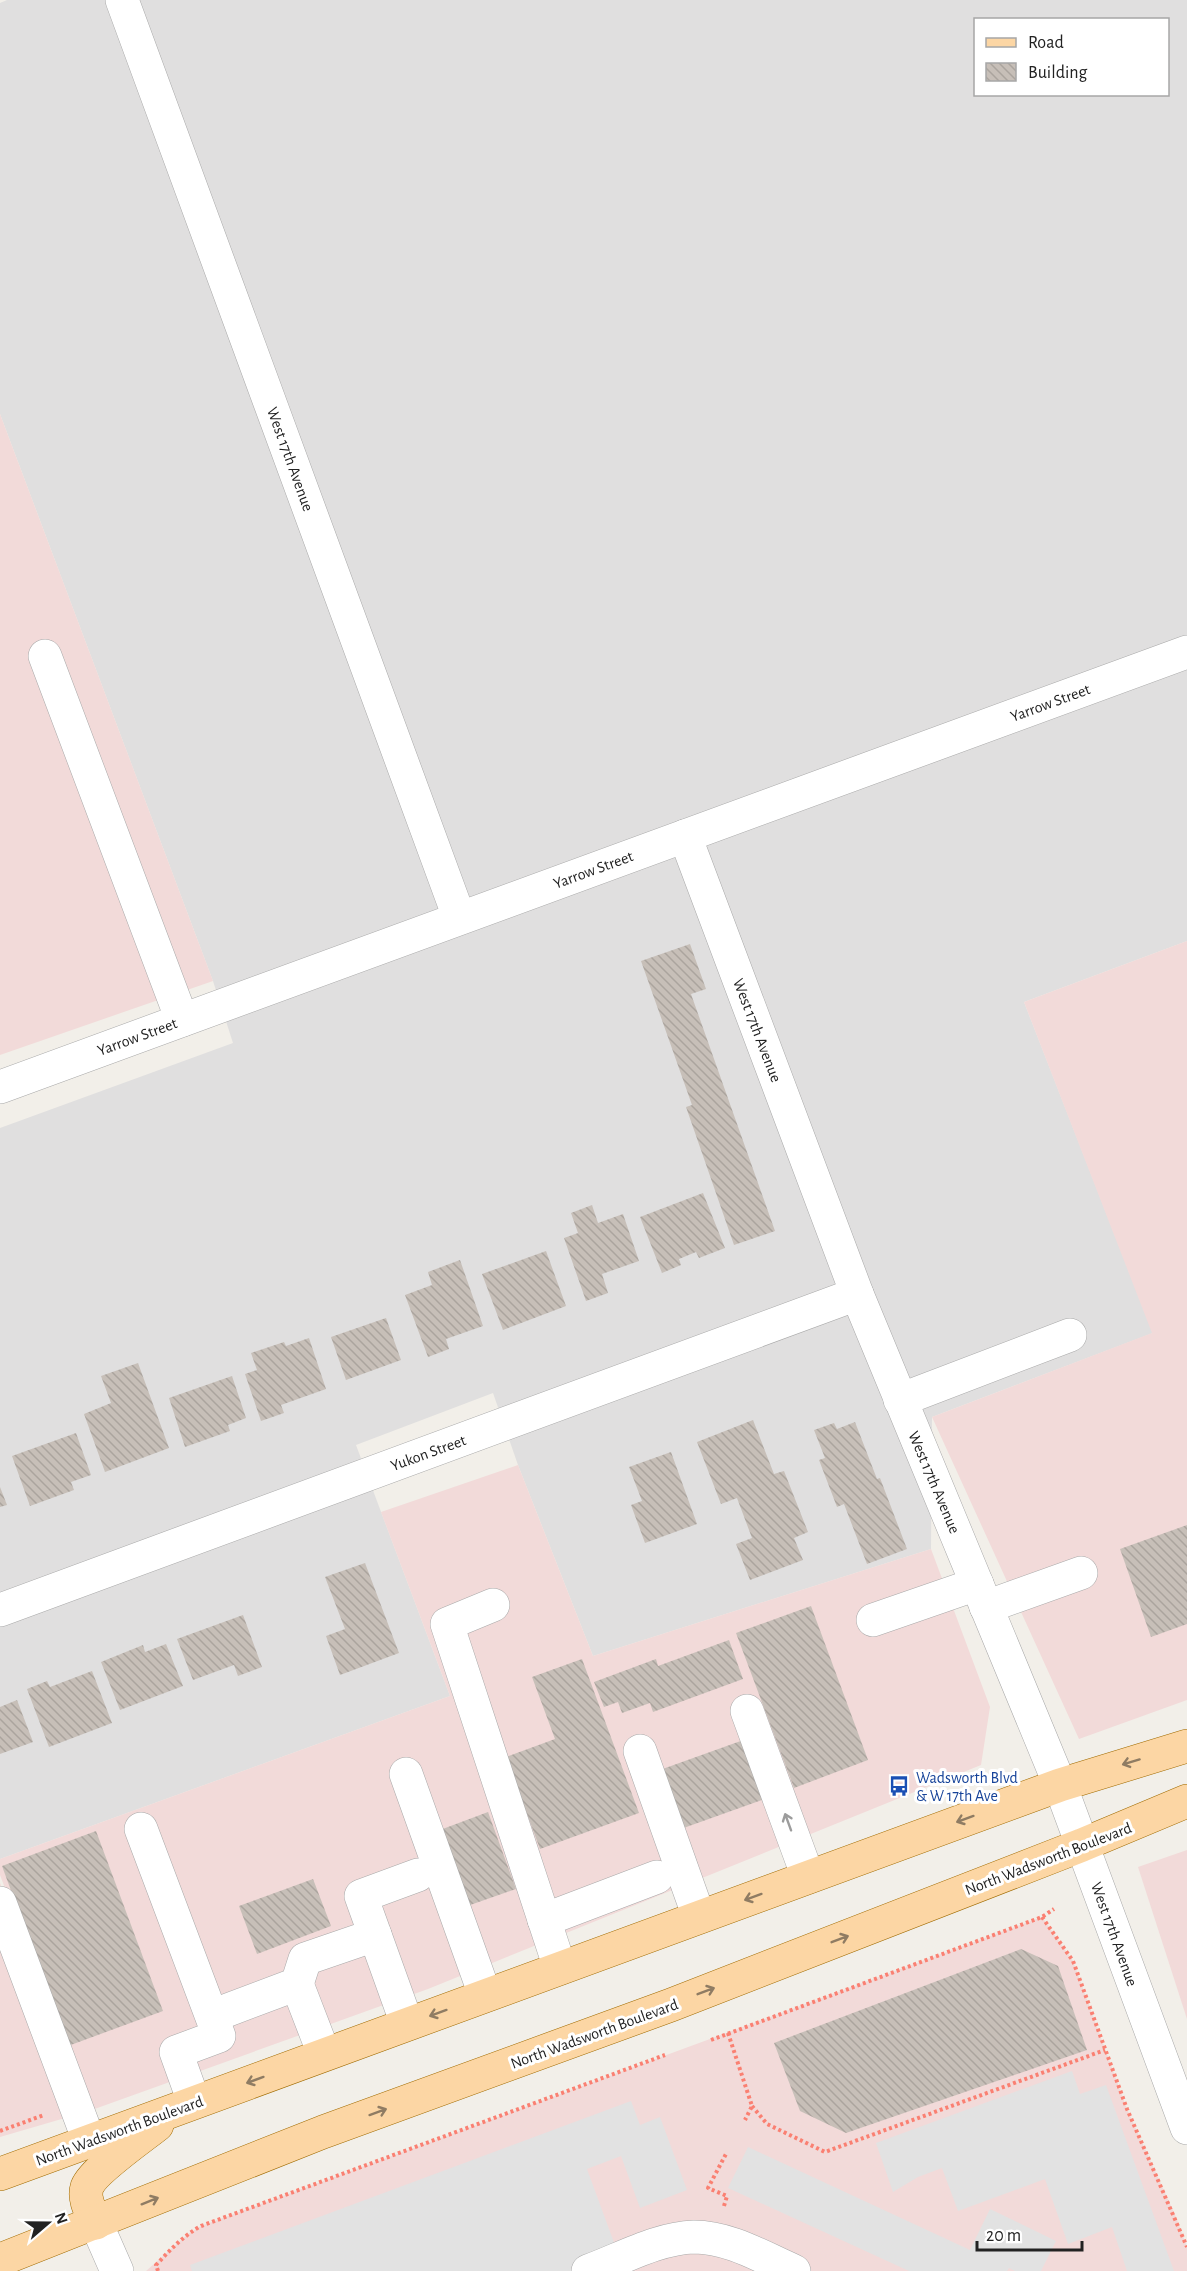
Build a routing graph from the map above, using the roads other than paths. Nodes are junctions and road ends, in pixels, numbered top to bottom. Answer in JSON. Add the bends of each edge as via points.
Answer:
{"nodes":[{"id":1,"x":122,"y":0,"type":"edge"},
{"id":2,"x":1187,"y":652,"type":"edge"},
{"id":3,"x":45,"y":656,"type":"dead end"},
{"id":4,"x":685,"y":836,"type":"junction"},
{"id":5,"x":459,"y":917,"type":"junction"},
{"id":6,"x":182,"y":1020,"type":"junction"},
{"id":7,"x":0,"y":1087,"type":"edge"},
{"id":8,"x":857,"y":1294,"type":"junction"},
{"id":9,"x":1070,"y":1335,"type":"dead end"},
{"id":10,"x":900,"y":1400,"type":"junction"},
{"id":11,"x":1081,"y":1573,"type":"dead end"},
{"id":12,"x":982,"y":1596,"type":"junction"},
{"id":13,"x":494,"y":1605,"type":"dead end"},
{"id":14,"x":0,"y":1610,"type":"edge"},
{"id":15,"x":873,"y":1620,"type":"dead end"},
{"id":16,"x":747,"y":1712,"type":"dead end"},
{"id":17,"x":1187,"y":1746,"type":"edge"},
{"id":18,"x":640,"y":1751,"type":"dead end"},
{"id":19,"x":406,"y":1774,"type":"dead end"},
{"id":20,"x":1060,"y":1785,"type":"junction"},
{"id":21,"x":1187,"y":1801,"type":"edge"},
{"id":22,"x":141,"y":1829,"type":"dead end"},
{"id":23,"x":1082,"y":1845,"type":"junction"},
{"id":24,"x":418,"y":1875,"type":"dead end"},
{"id":25,"x":657,"y":1877,"type":"dead end"},
{"id":26,"x":808,"y":1877,"type":"junction"},
{"id":27,"x":0,"y":1903,"type":"edge"},
{"id":28,"x":699,"y":1917,"type":"junction"},
{"id":29,"x":544,"y":1920,"type":"junction"},
{"id":30,"x":375,"y":1935,"type":"junction"},
{"id":31,"x":560,"y":1968,"type":"junction"},
{"id":32,"x":297,"y":1984,"type":"junction"},
{"id":33,"x":485,"y":1995,"type":"junction"},
{"id":34,"x":212,"y":2016,"type":"junction"},
{"id":35,"x":408,"y":2024,"type":"junction"},
{"id":36,"x":324,"y":2054,"type":"junction"},
{"id":37,"x":186,"y":2105,"type":"junction"},
{"id":38,"x":1187,"y":2128,"type":"edge"},
{"id":39,"x":89,"y":2141,"type":"junction"},
{"id":40,"x":0,"y":2174,"type":"edge"},
{"id":41,"x":96,"y":2223,"type":"junction"},
{"id":42,"x":0,"y":2260,"type":"edge"},
{"id":43,"x":117,"y":2271,"type":"edge"},
{"id":44,"x":588,"y":2271,"type":"edge"},
{"id":45,"x":794,"y":2271,"type":"edge"}],
"edges":[{"from":1,"to":5,"type":"street","name":"West 17th Avenue"},
{"from":2,"to":4,"type":"street","name":"Yarrow Street"},
{"from":3,"to":6,"type":"street"},
{"from":4,"to":5,"type":"street","name":"Yarrow Street"},
{"from":4,"to":8,"type":"street","name":"West 17th Avenue"},
{"from":5,"to":6,"type":"street","name":"Yarrow Street"},
{"from":6,"to":7,"type":"street","name":"Yarrow Street"},
{"from":8,"to":10,"type":"street","name":"West 17th Avenue"},
{"from":8,"to":14,"type":"street","name":"Yukon Street"},
{"from":9,"to":10,"type":"street"},
{"from":10,"to":12,"type":"street","name":"West 17th Avenue"},
{"from":11,"to":12,"type":"street"},
{"from":12,"to":15,"type":"street"},
{"from":12,"to":20,"type":"street","name":"West 17th Avenue"},
{"from":13,"to":29,"type":"street","via":[[447,1624]]},
{"from":26,"to":16,"type":"street","one_way":true},
{"from":17,"to":20,"type":"main road","name":"North Wadsworth Boulevard","one_way":true},
{"from":18,"to":28,"type":"street"},
{"from":19,"to":33,"type":"street"},
{"from":20,"to":23,"type":"street","name":"West 17th Avenue"},
{"from":20,"to":26,"type":"main road","name":"North Wadsworth Boulevard","one_way":true},
{"from":21,"to":23,"type":"main road","name":"North Wadsworth Boulevard"},
{"from":22,"to":34,"type":"street"},
{"from":23,"to":38,"type":"street","name":"West 17th Avenue"},
{"from":41,"to":23,"type":"main road","name":"North Wadsworth Boulevard","one_way":true,"via":[[323,2132],[671,2005]]},
{"from":24,"to":30,"type":"street","via":[[361,1896]]},
{"from":25,"to":29,"type":"street"},
{"from":26,"to":28,"type":"main road","name":"North Wadsworth Boulevard","one_way":true},
{"from":27,"to":39,"type":"street"},
{"from":28,"to":31,"type":"main road","name":"North Wadsworth Boulevard"},
{"from":29,"to":31,"type":"street"},
{"from":30,"to":32,"type":"street","via":[[305,1959]]},
{"from":30,"to":35,"type":"street"},
{"from":31,"to":33,"type":"main road","name":"North Wadsworth Boulevard"},
{"from":32,"to":34,"type":"street"},
{"from":32,"to":36,"type":"street"},
{"from":33,"to":35,"type":"main road","name":"North Wadsworth Boulevard","one_way":true},
{"from":34,"to":37,"type":"street","via":[[219,2036],[176,2052]]},
{"from":35,"to":36,"type":"main road","name":"North Wadsworth Boulevard"},
{"from":36,"to":37,"type":"main road","name":"North Wadsworth Boulevard","one_way":true},
{"from":37,"to":39,"type":"main road","name":"North Wadsworth Boulevard"},
{"from":37,"to":41,"type":"main road","via":[[92,2180],[86,2195]]},
{"from":39,"to":40,"type":"main road","name":"North Wadsworth Boulevard"},
{"from":41,"to":42,"type":"main road","name":"North Wadsworth Boulevard"},
{"from":41,"to":43,"type":"street"},
{"from":44,"to":45,"type":"street","via":[[664,2243],[694,2237],[733,2244]]}]}
